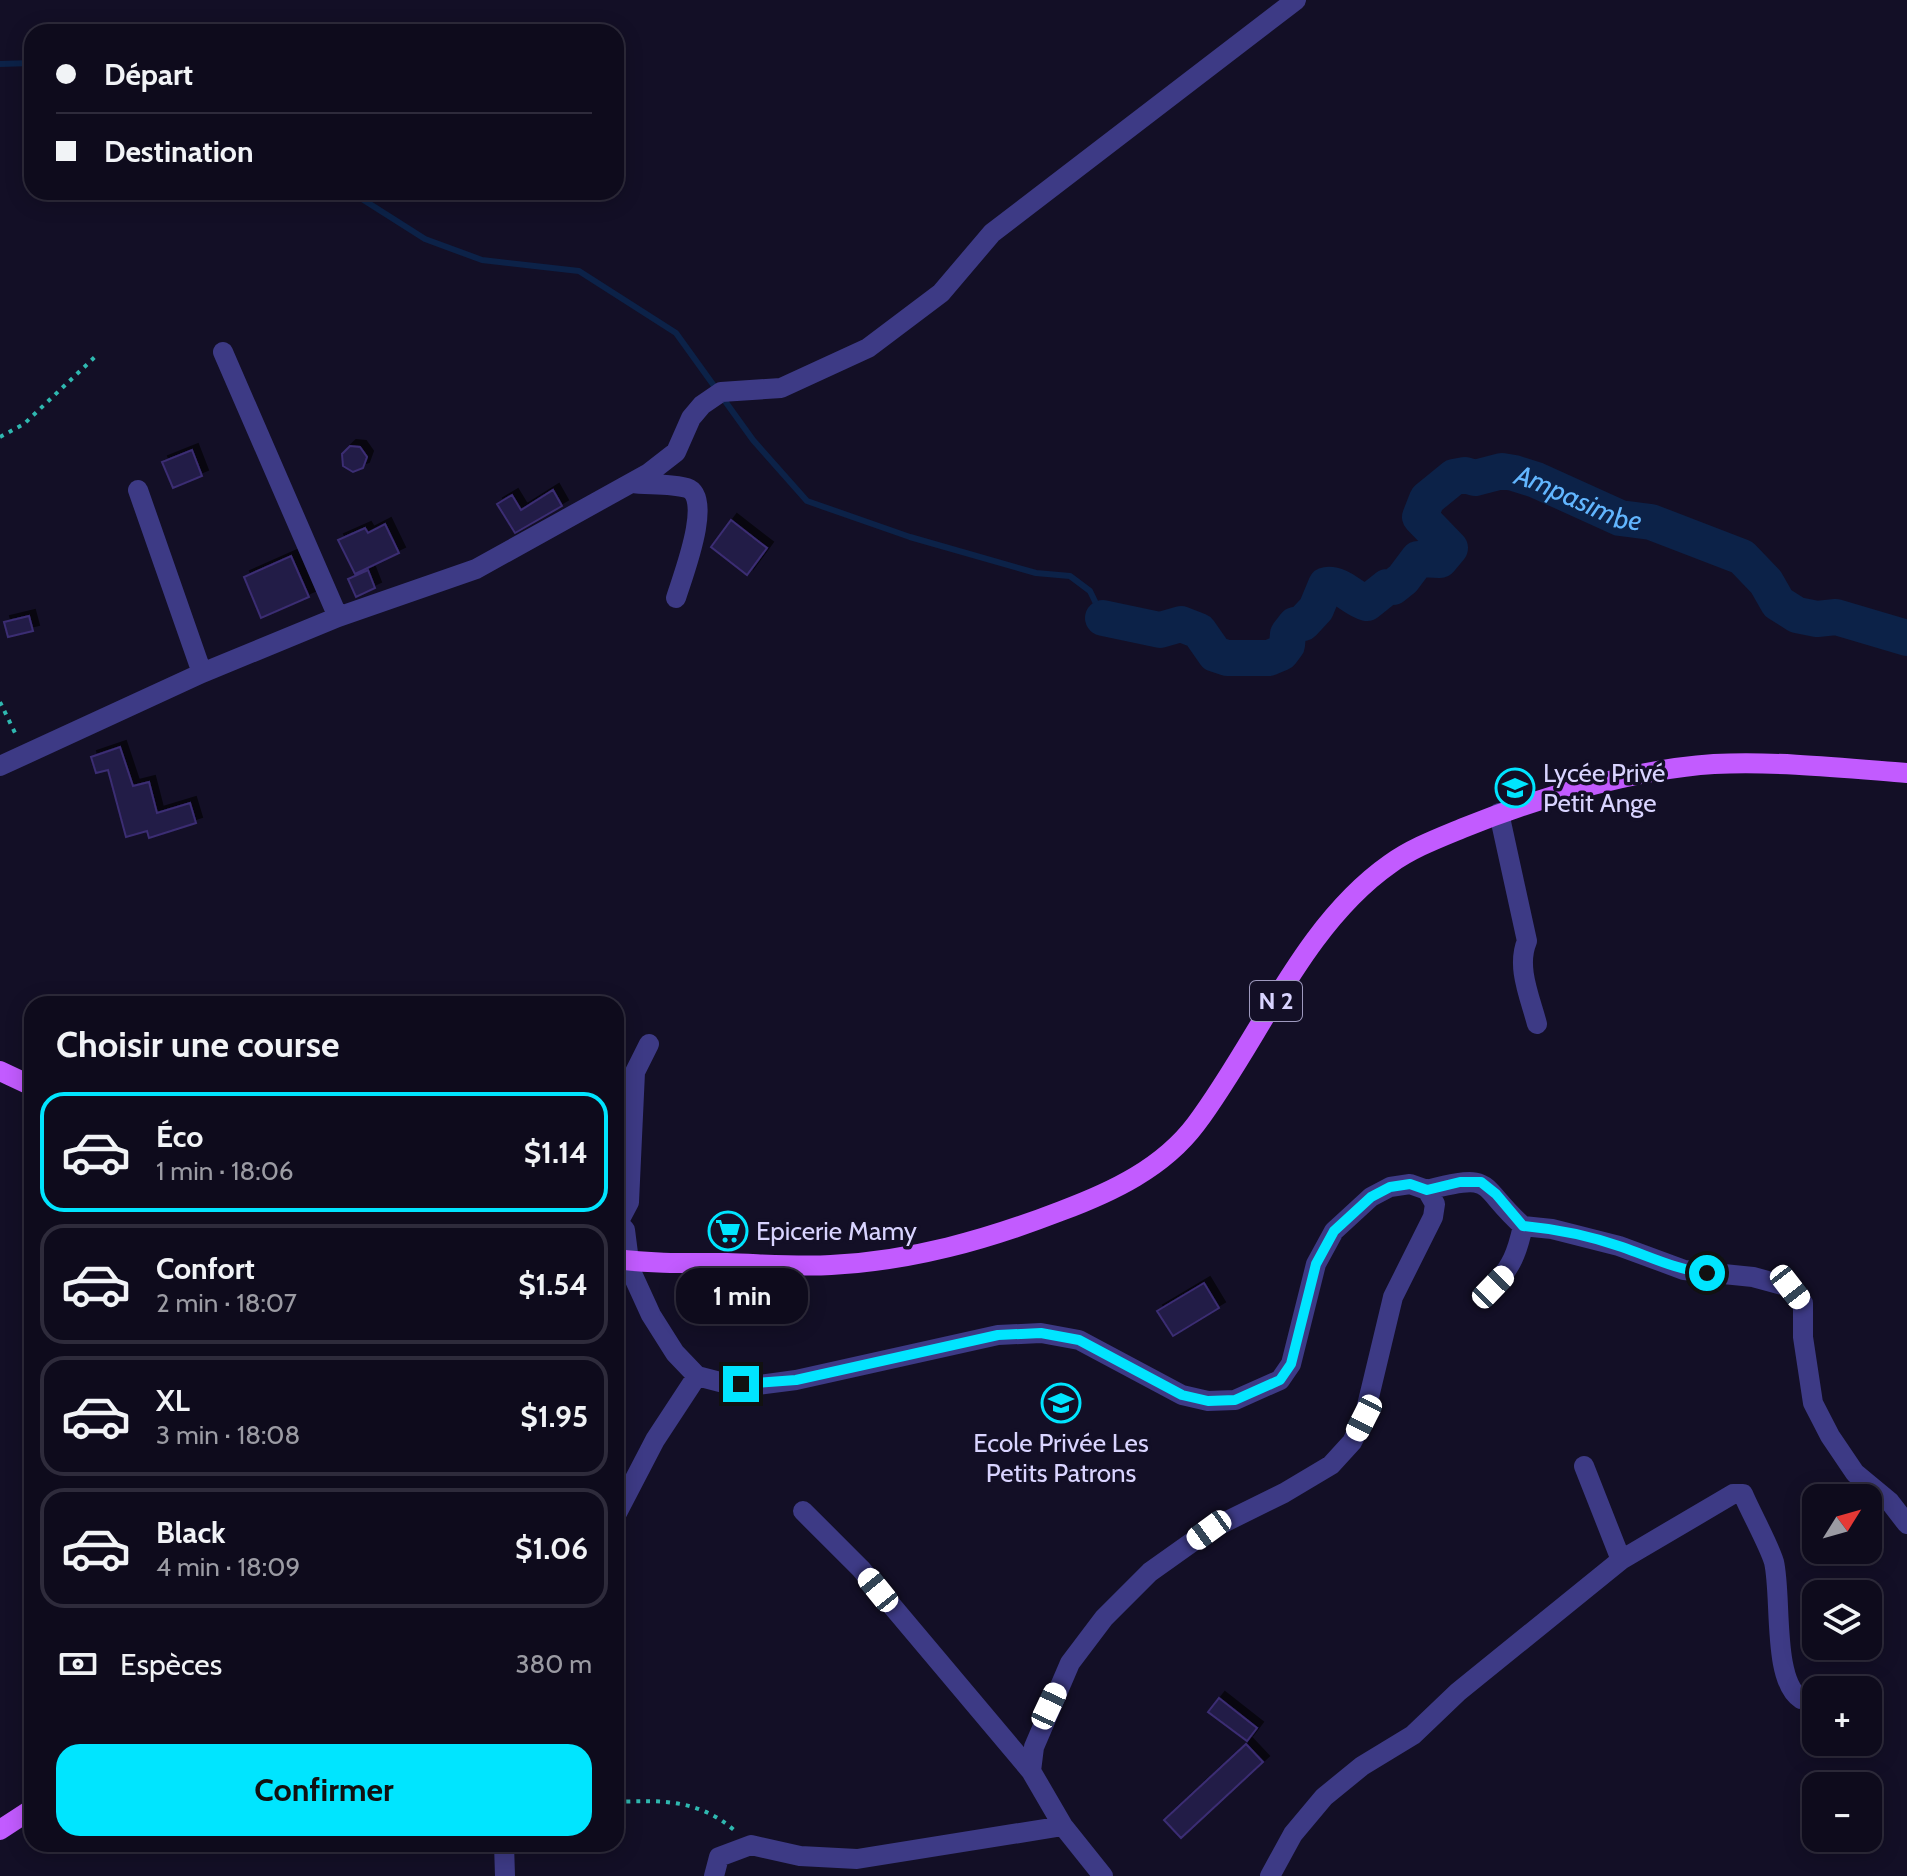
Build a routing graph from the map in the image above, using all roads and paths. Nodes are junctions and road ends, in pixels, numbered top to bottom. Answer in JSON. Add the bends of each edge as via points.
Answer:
{"nodes":[{"id":1,"x":1296,"y":0,"type":"edge"},
{"id":2,"x":223,"y":352,"type":"dead end"},
{"id":3,"x":97,"y":355,"type":"dead end"},
{"id":4,"x":0,"y":437,"type":"edge"},
{"id":5,"x":631,"y":483,"type":"junction"},
{"id":6,"x":138,"y":490,"type":"dead end"},
{"id":7,"x":676,"y":598,"type":"dead end"},
{"id":8,"x":338,"y":617,"type":"junction"},
{"id":9,"x":202,"y":673,"type":"junction"},
{"id":10,"x":0,"y":702,"type":"edge"},
{"id":11,"x":25,"y":753,"type":"junction"},
{"id":12,"x":0,"y":766,"type":"edge"},
{"id":13,"x":1907,"y":773,"type":"edge"},
{"id":14,"x":1499,"y":813,"type":"junction"},
{"id":15,"x":1537,"y":1024,"type":"dead end"},
{"id":16,"x":649,"y":1044,"type":"dead end"},
{"id":17,"x":0,"y":1068,"type":"edge"},
{"id":18,"x":24,"y":1069,"type":"edge"},
{"id":19,"x":24,"y":1082,"type":"edge"},
{"id":20,"x":1427,"y":1190,"type":"junction"},
{"id":21,"x":624,"y":1210,"type":"edge"},
{"id":22,"x":1523,"y":1226,"type":"junction"},
{"id":23,"x":624,"y":1266,"type":"edge"},
{"id":24,"x":624,"y":1268,"type":"edge"},
{"id":25,"x":1493,"y":1287,"type":"dead end"},
{"id":26,"x":697,"y":1376,"type":"junction"},
{"id":27,"x":1584,"y":1466,"type":"dead end"},
{"id":28,"x":624,"y":1500,"type":"edge"},
{"id":29,"x":803,"y":1511,"type":"dead end"},
{"id":30,"x":1907,"y":1524,"type":"edge"},
{"id":31,"x":1621,"y":1560,"type":"junction"},
{"id":32,"x":1802,"y":1699,"type":"edge"},
{"id":33,"x":1031,"y":1771,"type":"junction"},
{"id":34,"x":624,"y":1802,"type":"edge"},
{"id":35,"x":24,"y":1814,"type":"edge"},
{"id":36,"x":1063,"y":1826,"type":"junction"},
{"id":37,"x":0,"y":1830,"type":"edge"},
{"id":38,"x":751,"y":1845,"type":"junction"},
{"id":39,"x":504,"y":1852,"type":"edge"},
{"id":40,"x":505,"y":1876,"type":"edge"},
{"id":41,"x":714,"y":1876,"type":"edge"},
{"id":42,"x":1103,"y":1876,"type":"edge"},
{"id":43,"x":1270,"y":1876,"type":"edge"}],
"edges":[{"from":1,"to":5,"type":"street","via":[[992,233],[941,293],[868,348],[781,388],[721,392],[691,418],[676,452]]},
{"from":2,"to":8,"type":"street"},
{"from":3,"to":4,"type":"path","via":[[24,424]]},
{"from":5,"to":7,"type":"street","via":[[689,488],[697,495],[700,511]]},
{"from":5,"to":8,"type":"street","via":[[476,569]]},
{"from":6,"to":9,"type":"street"},
{"from":8,"to":9,"type":"street"},
{"from":9,"to":11,"type":"street"},
{"from":10,"to":11,"type":"path"},
{"from":11,"to":12,"type":"street"},
{"from":13,"to":14,"type":"main road","number":"N 2","via":[[1739,763],[1684,767]]},
{"from":14,"to":15,"type":"street","via":[[1527,941],[1523,971]]},
{"from":14,"to":23,"type":"main road","number":"N 2","via":[[1392,863],[1352,897],[1308,951],[1182,1141],[1108,1191],[980,1240],[908,1258],[830,1266]]},
{"from":16,"to":21,"type":"street","via":[[635,1072],[629,1202]]},
{"from":17,"to":18,"type":"main road"},
{"from":17,"to":19,"type":"main road"},
{"from":20,"to":22,"type":"street","via":[[1481,1182]]},
{"from":20,"to":26,"type":"street","via":[[1410,1184],[1390,1187],[1334,1231],[1316,1264],[1291,1364],[1280,1380],[1235,1400],[1182,1395],[1079,1340],[1041,1333],[998,1335],[758,1385]]},
{"from":20,"to":33,"type":"street","via":[[1435,1204],[1433,1217],[1393,1297],[1364,1418],[1352,1442],[1331,1465],[1197,1539],[1150,1572],[1104,1618],[1070,1663],[1034,1747]]},
{"from":22,"to":25,"type":"street","via":[[1517,1253]]},
{"from":22,"to":30,"type":"street","via":[[1619,1246],[1684,1270],[1753,1277],[1790,1287],[1803,1303],[1813,1403],[1855,1473]]},
{"from":24,"to":26,"type":"street","via":[[675,1353]]},
{"from":26,"to":28,"type":"street"},
{"from":27,"to":31,"type":"street"},
{"from":29,"to":33,"type":"street","via":[[861,1569]]},
{"from":31,"to":32,"type":"street","via":[[1711,1505],[1743,1494],[1773,1559],[1782,1670]]},
{"from":31,"to":43,"type":"street","via":[[1413,1735],[1324,1797],[1293,1834]]},
{"from":33,"to":36,"type":"street"},
{"from":34,"to":38,"type":"path","via":[[688,1803],[724,1821]]},
{"from":35,"to":37,"type":"main road"},
{"from":36,"to":38,"type":"street","via":[[857,1859],[800,1856]]},
{"from":36,"to":42,"type":"street"},
{"from":38,"to":41,"type":"street","via":[[719,1857]]},
{"from":39,"to":40,"type":"street"}]}
